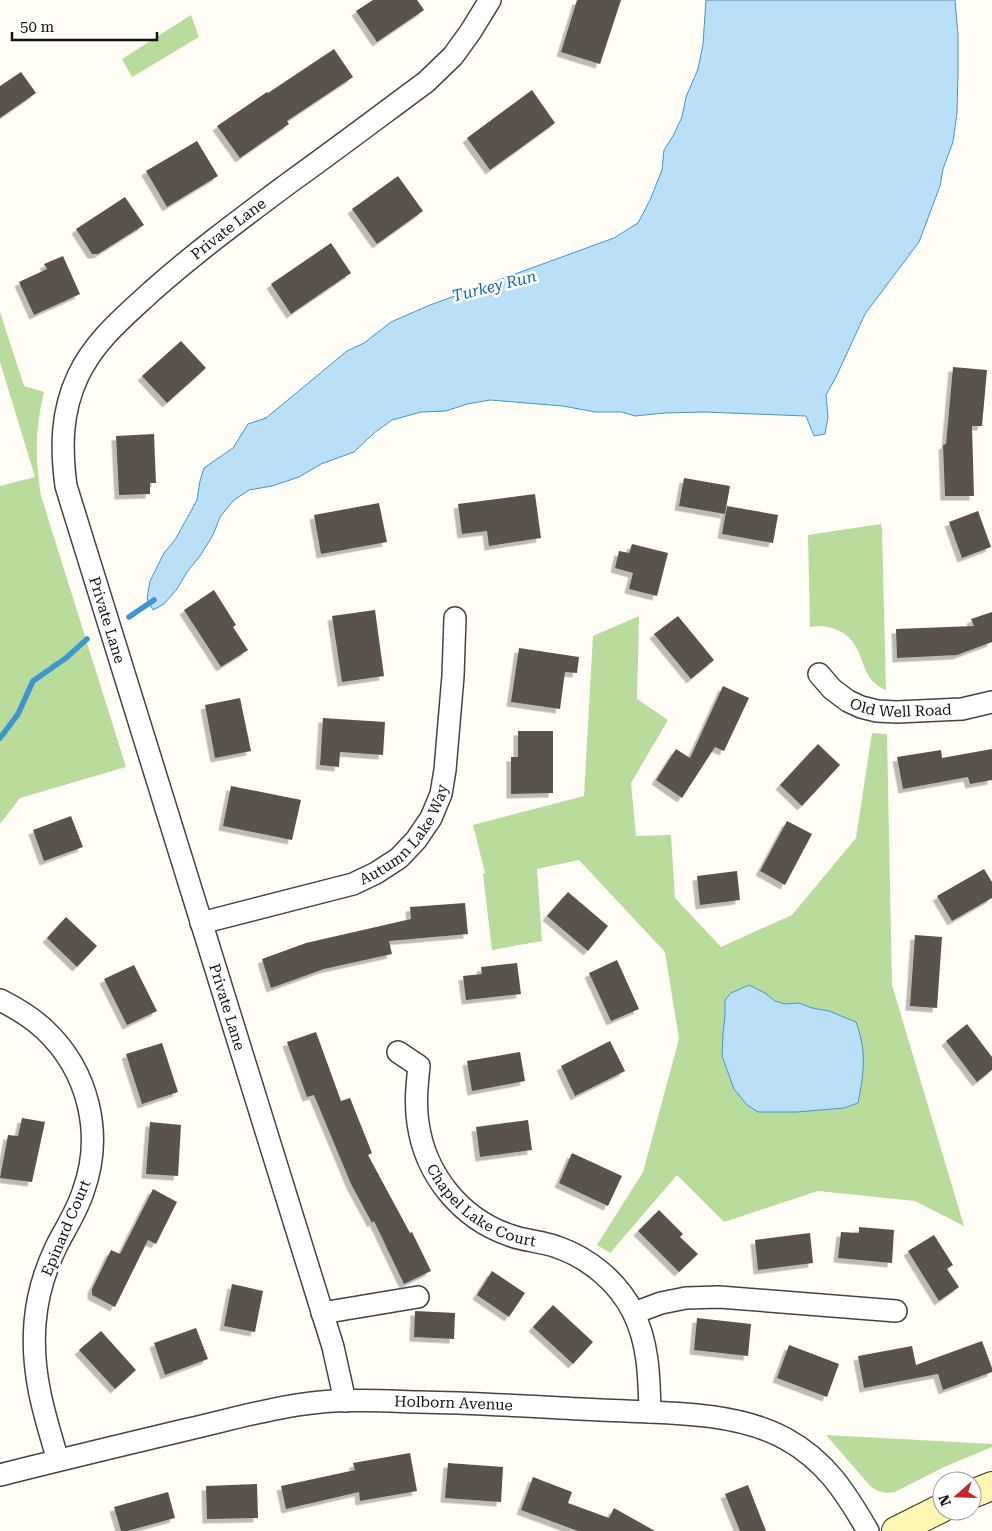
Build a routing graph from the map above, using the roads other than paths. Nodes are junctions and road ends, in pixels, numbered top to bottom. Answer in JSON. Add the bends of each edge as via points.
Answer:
{"nodes":[{"id":1,"x":490,"y":0,"type":"edge"},
{"id":2,"x":455,"y":618,"type":"dead end"},
{"id":3,"x":819,"y":674,"type":"dead end"},
{"id":4,"x":992,"y":702,"type":"edge"},
{"id":5,"x":201,"y":923,"type":"junction"},
{"id":6,"x":0,"y":1000,"type":"edge"},
{"id":7,"x":398,"y":1052,"type":"dead end"},
{"id":8,"x":418,"y":1298,"type":"dead end"},
{"id":9,"x":896,"y":1311,"type":"dead end"},
{"id":10,"x":322,"y":1313,"type":"junction"},
{"id":11,"x":634,"y":1313,"type":"junction"},
{"id":12,"x":345,"y":1400,"type":"junction"},
{"id":13,"x":650,"y":1412,"type":"junction"},
{"id":14,"x":58,"y":1460,"type":"junction"},
{"id":15,"x":0,"y":1475,"type":"edge"},
{"id":16,"x":932,"y":1513,"type":"edge"},
{"id":17,"x":868,"y":1531,"type":"edge"},
{"id":18,"x":896,"y":1531,"type":"edge"}],
"edges":[{"from":1,"to":5,"type":"street","name":"Private Lane","via":[[453,56],[426,82],[214,239],[107,332],[82,368],[68,402],[62,458],[66,486]]},
{"from":2,"to":5,"type":"street","name":"Autumn Lake Way","via":[[446,770],[431,818],[416,840],[399,858],[376,874],[353,884]]},
{"from":3,"to":4,"type":"street","name":"Old Well Road","via":[[848,701],[877,711],[962,709]]},
{"from":5,"to":10,"type":"street","name":"Private Lane"},
{"from":6,"to":14,"type":"street","name":"Epinard Court","via":[[24,1013],[64,1050],[88,1100],[93,1127],[88,1178],[49,1262],[35,1322],[34,1358],[38,1391]]},
{"from":7,"to":11,"type":"street","name":"Chapel Lake Court","via":[[419,1066],[416,1091],[418,1123],[424,1149],[447,1192],[464,1210],[486,1225],[509,1235],[557,1247],[597,1268]]},
{"from":8,"to":10,"type":"street"},
{"from":9,"to":11,"type":"street","via":[[719,1297],[686,1298]]},
{"from":10,"to":12,"type":"street","name":"Private Lane"},
{"from":11,"to":13,"type":"street","name":"Chapel Lake Court","via":[[648,1358]]},
{"from":12,"to":13,"type":"street","name":"Holborn Avenue"},
{"from":12,"to":14,"type":"street","name":"Holborn Avenue","via":[[262,1412]]},
{"from":13,"to":17,"type":"street","name":"Holborn Avenue","via":[[725,1418],[756,1426],[785,1439],[809,1454],[829,1473],[847,1495]]},
{"from":14,"to":15,"type":"street","name":"Holborn Avenue"},
{"from":16,"to":18,"type":"main road"}]}
